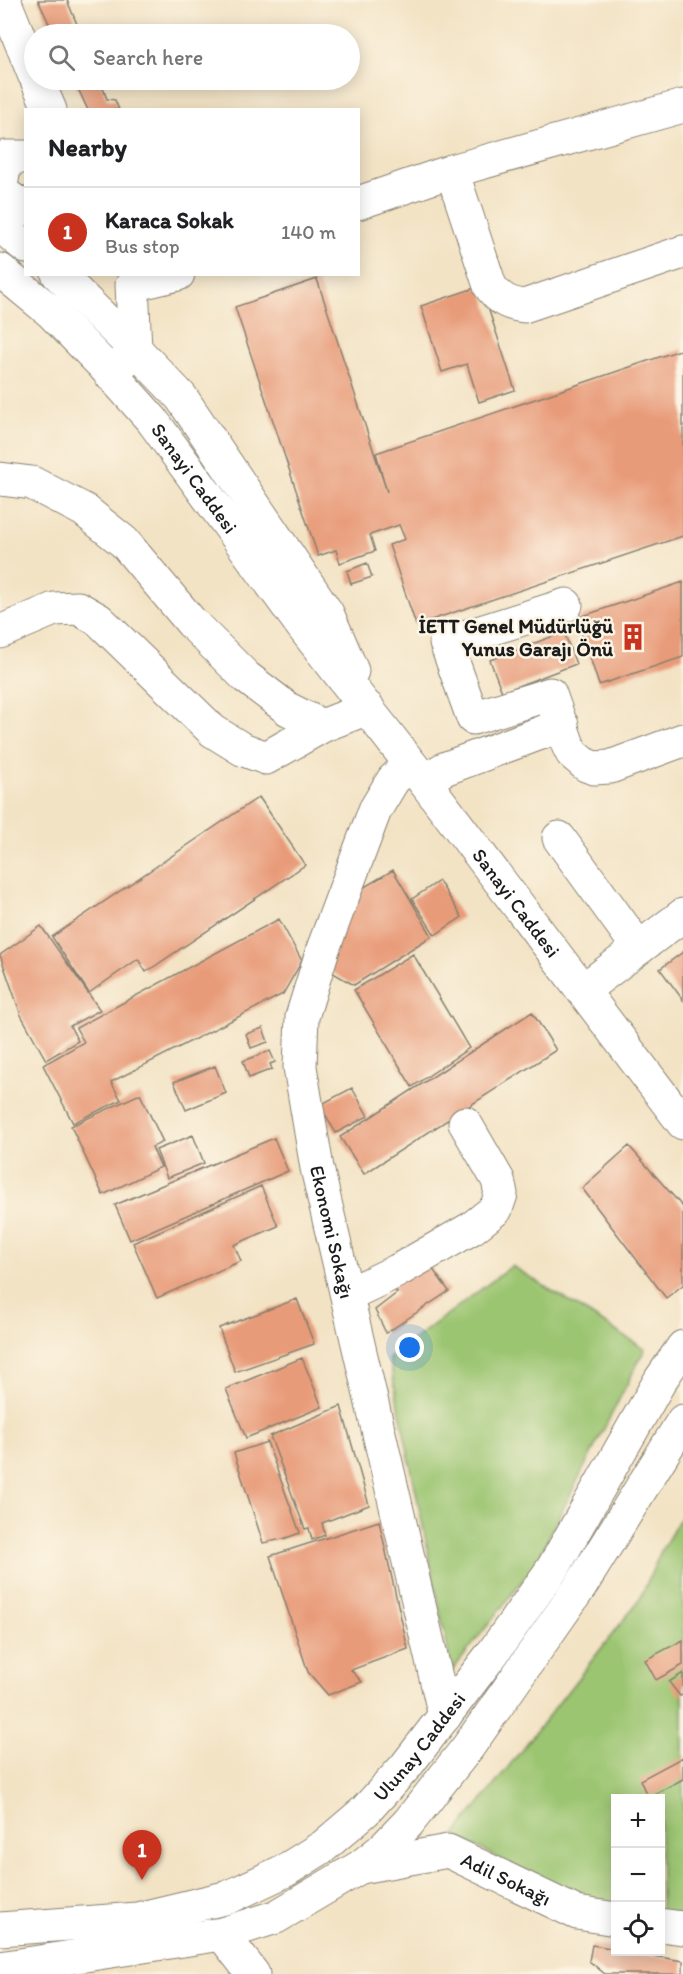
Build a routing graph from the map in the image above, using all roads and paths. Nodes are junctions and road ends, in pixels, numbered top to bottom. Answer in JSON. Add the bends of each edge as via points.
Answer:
{"nodes":[{"id":1,"x":4,"y":0,"type":"edge"},
{"id":2,"x":24,"y":64,"type":"edge"},
{"id":3,"x":38,"y":90,"type":"edge"},
{"id":4,"x":683,"y":106,"type":"edge"},
{"id":5,"x":49,"y":108,"type":"edge"},
{"id":6,"x":16,"y":157,"type":"edge"},
{"id":7,"x":452,"y":171,"type":"junction"},
{"id":8,"x":0,"y":191,"type":"edge"},
{"id":9,"x":360,"y":202,"type":"edge"},
{"id":10,"x":24,"y":208,"type":"edge"},
{"id":11,"x":0,"y":225,"type":"edge"},
{"id":12,"x":24,"y":245,"type":"edge"},
{"id":13,"x":683,"y":252,"type":"edge"},
{"id":14,"x":0,"y":270,"type":"edge"},
{"id":15,"x":60,"y":276,"type":"edge"},
{"id":16,"x":162,"y":276,"type":"edge"},
{"id":17,"x":129,"y":280,"type":"edge"},
{"id":18,"x":135,"y":349,"type":"junction"},
{"id":19,"x":112,"y":376,"type":"junction"},
{"id":20,"x":180,"y":397,"type":"junction"},
{"id":21,"x":0,"y":479,"type":"edge"},
{"id":22,"x":566,"y":605,"type":"dead end"},
{"id":23,"x":0,"y":632,"type":"edge"},
{"id":24,"x":368,"y":708,"type":"junction"},
{"id":25,"x":561,"y":725,"type":"junction"},
{"id":26,"x":322,"y":726,"type":"junction"},
{"id":27,"x":683,"y":740,"type":"edge"},
{"id":28,"x":417,"y":772,"type":"junction"},
{"id":29,"x":560,"y":838,"type":"dead end"},
{"id":30,"x":683,"y":915,"type":"edge"},
{"id":31,"x":638,"y":947,"type":"junction"},
{"id":32,"x":583,"y":990,"type":"junction"},
{"id":33,"x":677,"y":1112,"type":"edge"},
{"id":34,"x":465,"y":1123,"type":"dead end"},
{"id":35,"x":347,"y":1295,"type":"junction"},
{"id":36,"x":683,"y":1347,"type":"edge"},
{"id":37,"x":683,"y":1421,"type":"edge"},
{"id":38,"x":445,"y":1716,"type":"junction"},
{"id":39,"x":360,"y":1867,"type":"junction"},
{"id":40,"x":611,"y":1918,"type":"edge"},
{"id":41,"x":665,"y":1926,"type":"edge"},
{"id":42,"x":683,"y":1928,"type":"edge"},
{"id":43,"x":0,"y":1929,"type":"edge"},
{"id":44,"x":222,"y":1934,"type":"junction"},
{"id":45,"x":0,"y":1968,"type":"edge"},
{"id":46,"x":253,"y":1974,"type":"edge"}],
"edges":[{"from":1,"to":2,"type":"street"},
{"from":3,"to":5,"type":"street"},
{"from":4,"to":7,"type":"street"},
{"from":6,"to":8,"type":"street"},
{"from":7,"to":9,"type":"street"},
{"from":7,"to":13,"type":"street","via":[[490,286],[502,301],[513,305],[524,306]]},
{"from":8,"to":10,"type":"street"},
{"from":11,"to":12,"type":"street"},
{"from":14,"to":19,"type":"street","name":"Sanayi Caddesi","via":[[51,312]]},
{"from":15,"to":18,"type":"street","name":"Sanayi Caddesi"},
{"from":16,"to":17,"type":"street"},
{"from":17,"to":18,"type":"street"},
{"from":17,"to":20,"type":"street"},
{"from":18,"to":19,"type":"street"},
{"from":18,"to":20,"type":"street","name":"Sanayi Caddesi"},
{"from":19,"to":24,"type":"street","name":"Sanayi Caddesi","via":[[152,420],[303,627]]},
{"from":20,"to":24,"type":"street","name":"Sanayi Caddesi","via":[[327,613]]},
{"from":21,"to":26,"type":"street","via":[[32,483],[84,510],[124,542],[192,623],[246,677],[288,709]]},
{"from":22,"to":25,"type":"street","via":[[446,643],[473,718],[550,694]]},
{"from":23,"to":26,"type":"street","via":[[54,609],[78,608],[99,620],[213,731],[242,750],[266,758]]},
{"from":24,"to":26,"type":"street"},
{"from":24,"to":28,"type":"street","name":"Sanayi Caddesi"},
{"from":25,"to":27,"type":"street","via":[[572,753],[594,768],[610,767]]},
{"from":25,"to":28,"type":"street","name":"Ekonomi Sokağı","via":[[444,769]]},
{"from":28,"to":32,"type":"street","name":"Sanayi Caddesi"},
{"from":28,"to":35,"type":"street","name":"Ekonomi Sokağı","via":[[393,780],[375,810],[302,1017],[300,1067],[317,1168]]},
{"from":29,"to":31,"type":"street"},
{"from":30,"to":31,"type":"street"},
{"from":31,"to":32,"type":"street"},
{"from":32,"to":33,"type":"street","name":"Sanayi Caddesi"},
{"from":34,"to":35,"type":"street","via":[[498,1180],[501,1194],[496,1209],[472,1228]]},
{"from":35,"to":38,"type":"street","name":"Ekonomi Sokağı"},
{"from":36,"to":38,"type":"street","name":"Ulunay Caddesi","via":[[553,1568]]},
{"from":37,"to":39,"type":"street","name":"Ulunay Caddesi","via":[[580,1587],[468,1747],[408,1823]]},
{"from":38,"to":43,"type":"street","name":"Ulunay Caddesi","via":[[364,1811],[324,1846],[257,1885],[229,1897],[137,1919]]},
{"from":39,"to":40,"type":"street","name":"Adil Sokağı","via":[[448,1851],[577,1913]]},
{"from":39,"to":44,"type":"street","name":"Ulunay Caddesi","via":[[276,1917]]},
{"from":41,"to":42,"type":"street"},
{"from":44,"to":45,"type":"street","name":"Ulunay Caddesi"},
{"from":44,"to":46,"type":"street"}]}
